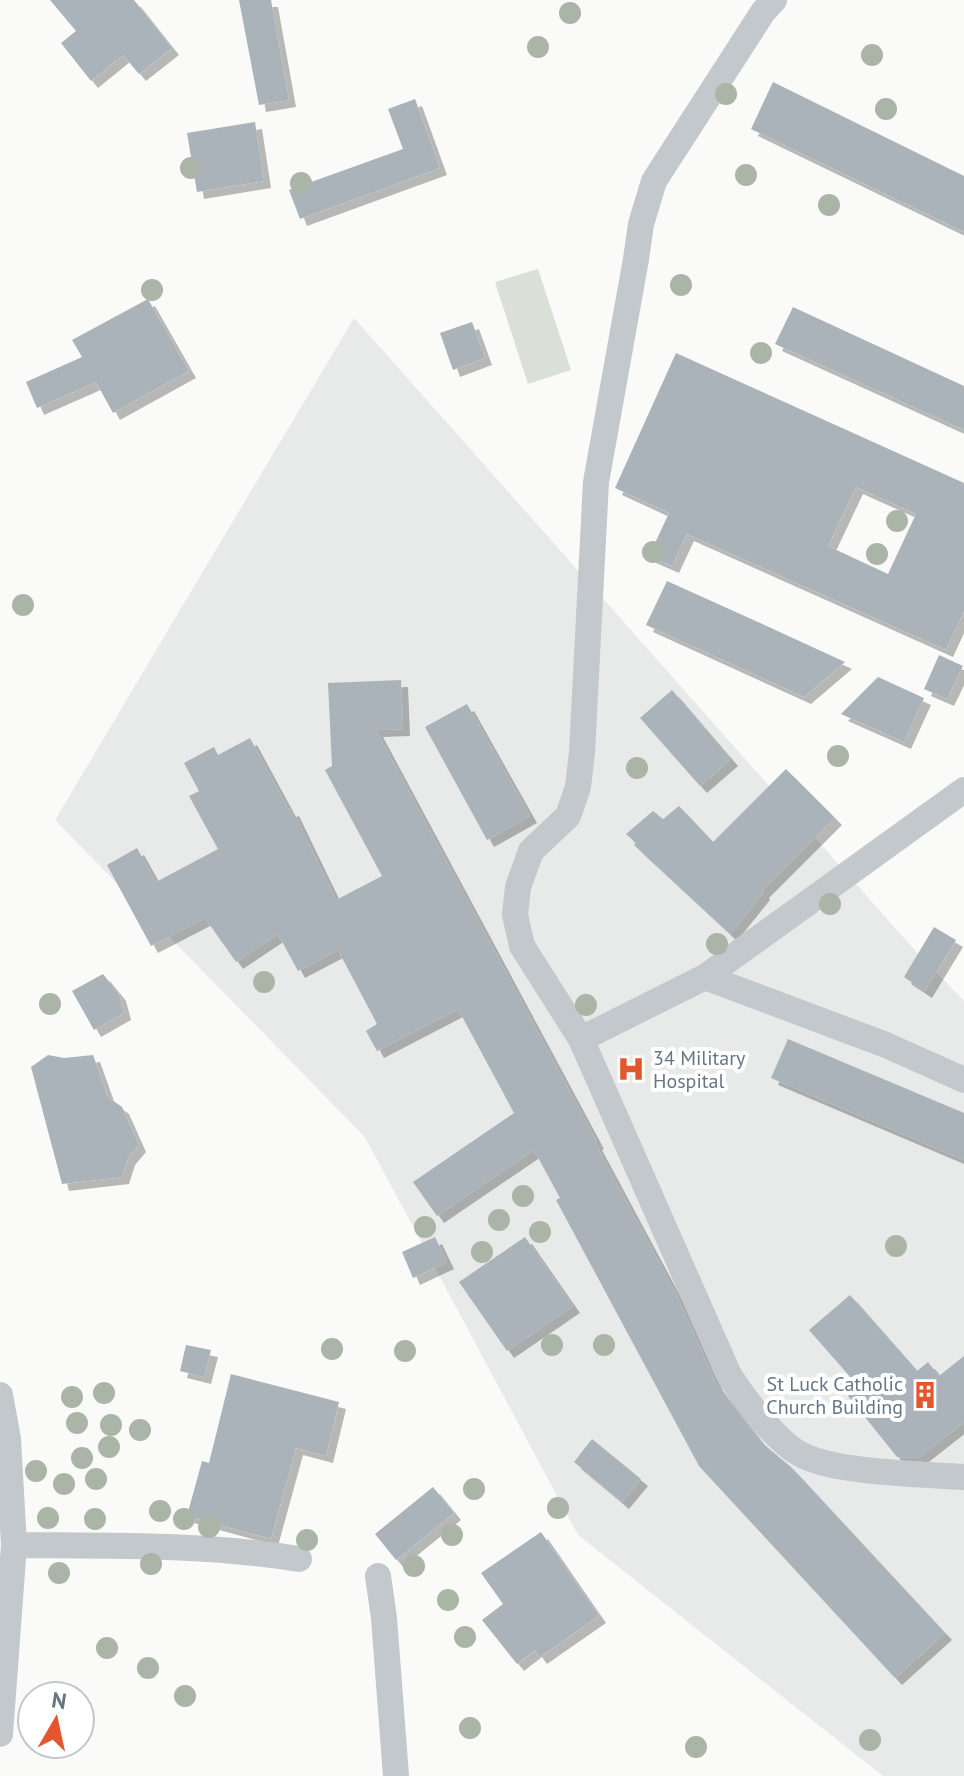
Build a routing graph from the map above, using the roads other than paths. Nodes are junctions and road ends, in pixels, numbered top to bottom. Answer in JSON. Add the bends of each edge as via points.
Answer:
{"nodes":[{"id":1,"x":774,"y":0,"type":"edge"},
{"id":2,"x":964,"y":790,"type":"edge"},
{"id":3,"x":705,"y":977,"type":"junction"},
{"id":4,"x":581,"y":1039,"type":"junction"},
{"id":5,"x":964,"y":1080,"type":"edge"},
{"id":6,"x":0,"y":1395,"type":"edge"},
{"id":7,"x":964,"y":1477,"type":"edge"},
{"id":8,"x":14,"y":1545,"type":"junction"},
{"id":9,"x":299,"y":1559,"type":"dead end"},
{"id":10,"x":378,"y":1576,"type":"dead end"},
{"id":11,"x":0,"y":1734,"type":"edge"},
{"id":12,"x":396,"y":1776,"type":"edge"}],
"edges":[{"from":1,"to":4,"type":"street","via":[[654,181],[641,224],[596,482],[578,787],[568,816],[531,851],[515,915],[522,946]]},
{"from":2,"to":3,"type":"street"},
{"from":3,"to":4,"type":"street"},
{"from":3,"to":5,"type":"street"},
{"from":4,"to":7,"type":"street","via":[[729,1375],[746,1401],[802,1456],[839,1465]]},
{"from":6,"to":8,"type":"street"},
{"from":8,"to":9,"type":"street","via":[[184,1549]]},
{"from":8,"to":11,"type":"street"},
{"from":10,"to":12,"type":"street"}]}
